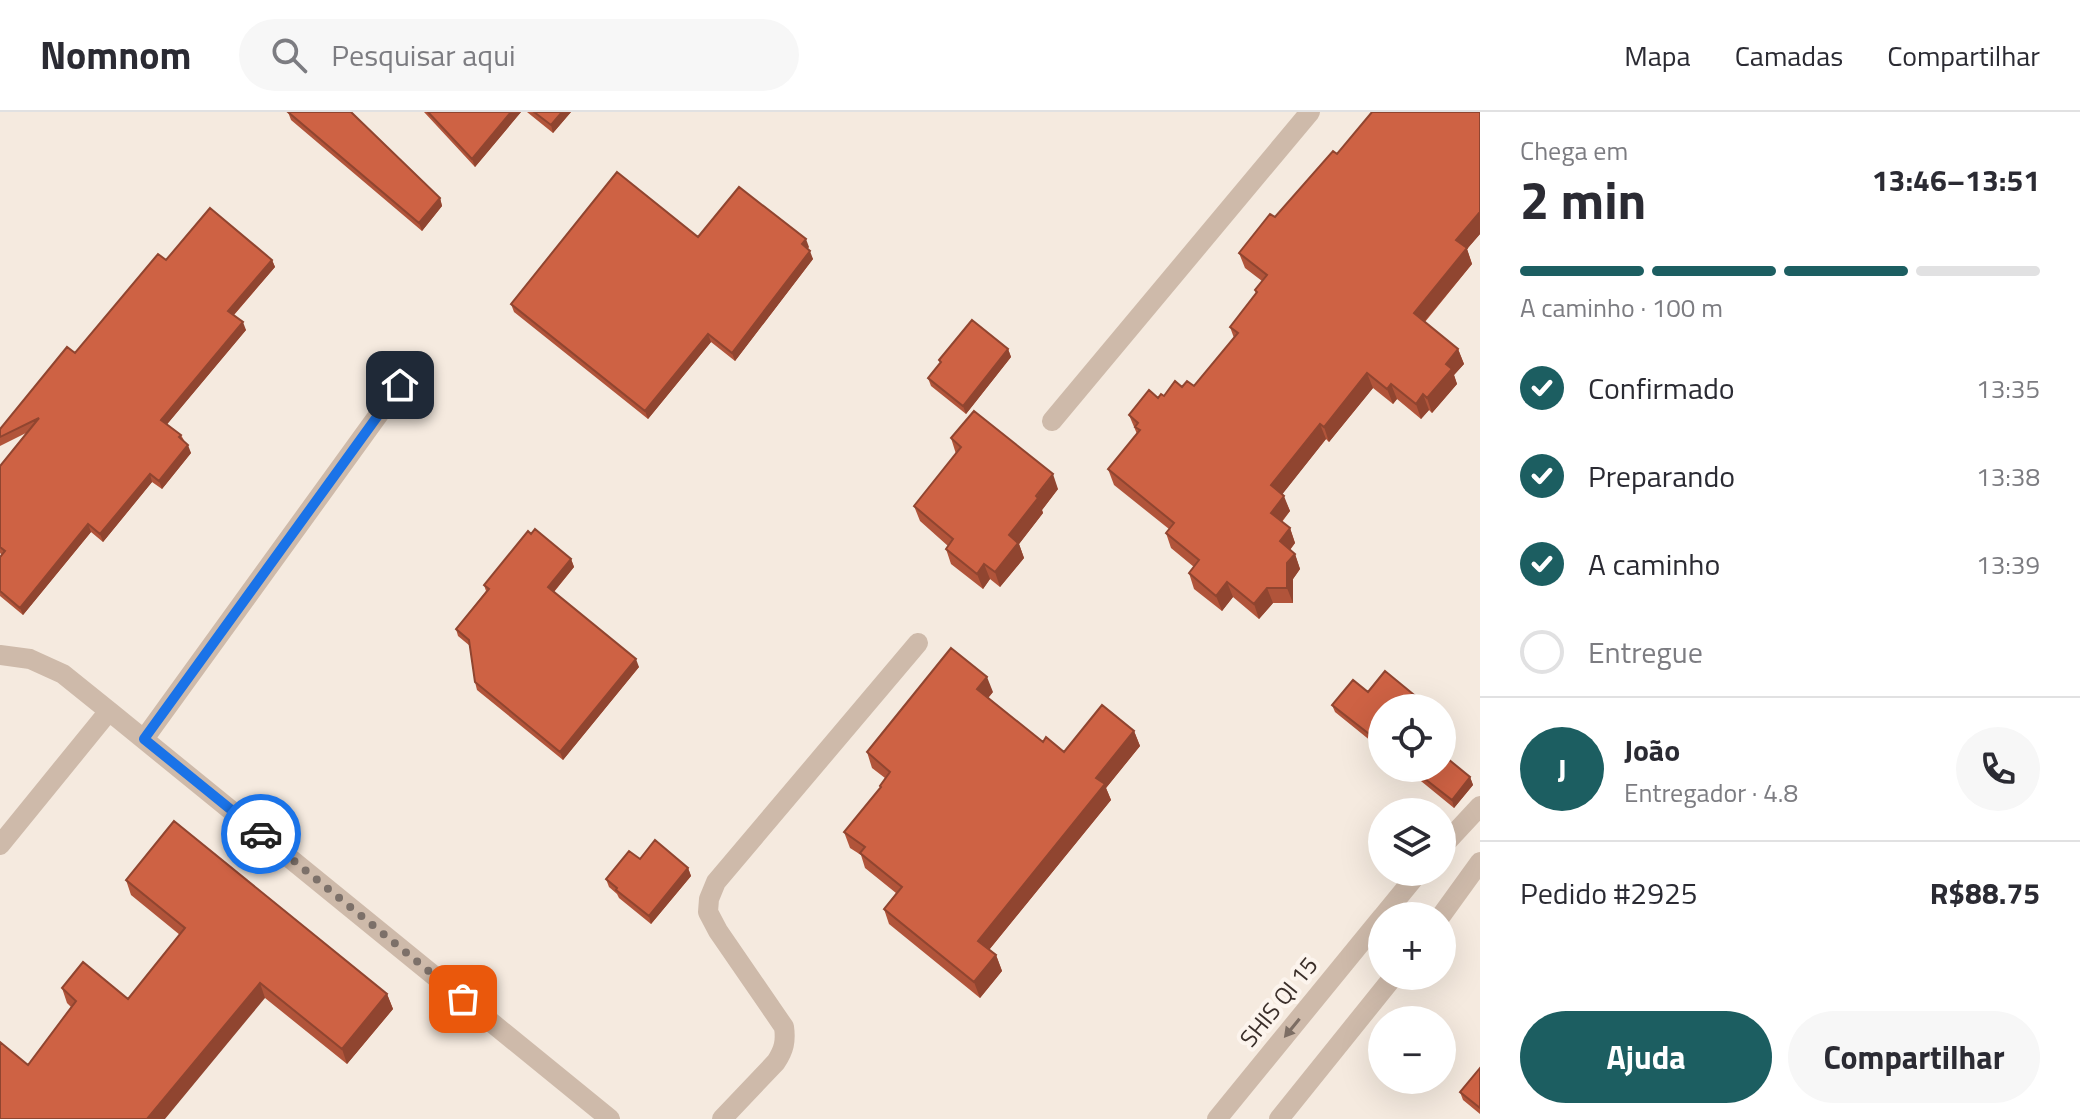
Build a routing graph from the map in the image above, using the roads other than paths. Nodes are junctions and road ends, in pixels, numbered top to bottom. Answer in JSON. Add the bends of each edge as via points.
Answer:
{"nodes":[{"id":1,"x":1310,"y":112,"type":"edge"},
{"id":2,"x":400,"y":385,"type":"dead end"},
{"id":3,"x":1052,"y":421,"type":"dead end"},
{"id":4,"x":918,"y":643,"type":"dead end"},
{"id":5,"x":0,"y":655,"type":"edge"},
{"id":6,"x":109,"y":711,"type":"junction"},
{"id":7,"x":144,"y":739,"type":"junction"},
{"id":8,"x":1480,"y":806,"type":"edge"},
{"id":9,"x":1456,"y":832,"type":"edge"},
{"id":10,"x":0,"y":845,"type":"edge"},
{"id":11,"x":1480,"y":862,"type":"edge"},
{"id":12,"x":1407,"y":886,"type":"edge"},
{"id":13,"x":1394,"y":902,"type":"edge"},
{"id":14,"x":1451,"y":902,"type":"edge"},
{"id":15,"x":1368,"y":933,"type":"edge"},
{"id":16,"x":1383,"y":990,"type":"edge"},
{"id":17,"x":610,"y":1119,"type":"edge"},
{"id":18,"x":722,"y":1119,"type":"edge"},
{"id":19,"x":1217,"y":1119,"type":"edge"},
{"id":20,"x":1279,"y":1119,"type":"edge"}],
"edges":[{"from":1,"to":3,"type":"street"},
{"from":2,"to":7,"type":"street"},
{"from":4,"to":18,"type":"street","via":[[716,882],[709,899],[708,912],[718,931],[784,1027],[785,1041],[776,1062]]},
{"from":5,"to":6,"type":"street","via":[[30,659],[63,674]]},
{"from":6,"to":7,"type":"street"},
{"from":6,"to":10,"type":"street"},
{"from":7,"to":17,"type":"street"},
{"from":8,"to":9,"type":"street"},
{"from":11,"to":14,"type":"street"},
{"from":12,"to":13,"type":"street","name":"SHIS QI 15"},
{"from":15,"to":19,"type":"street","name":"SHIS QI 15","one_way":true},
{"from":16,"to":20,"type":"street"}]}
